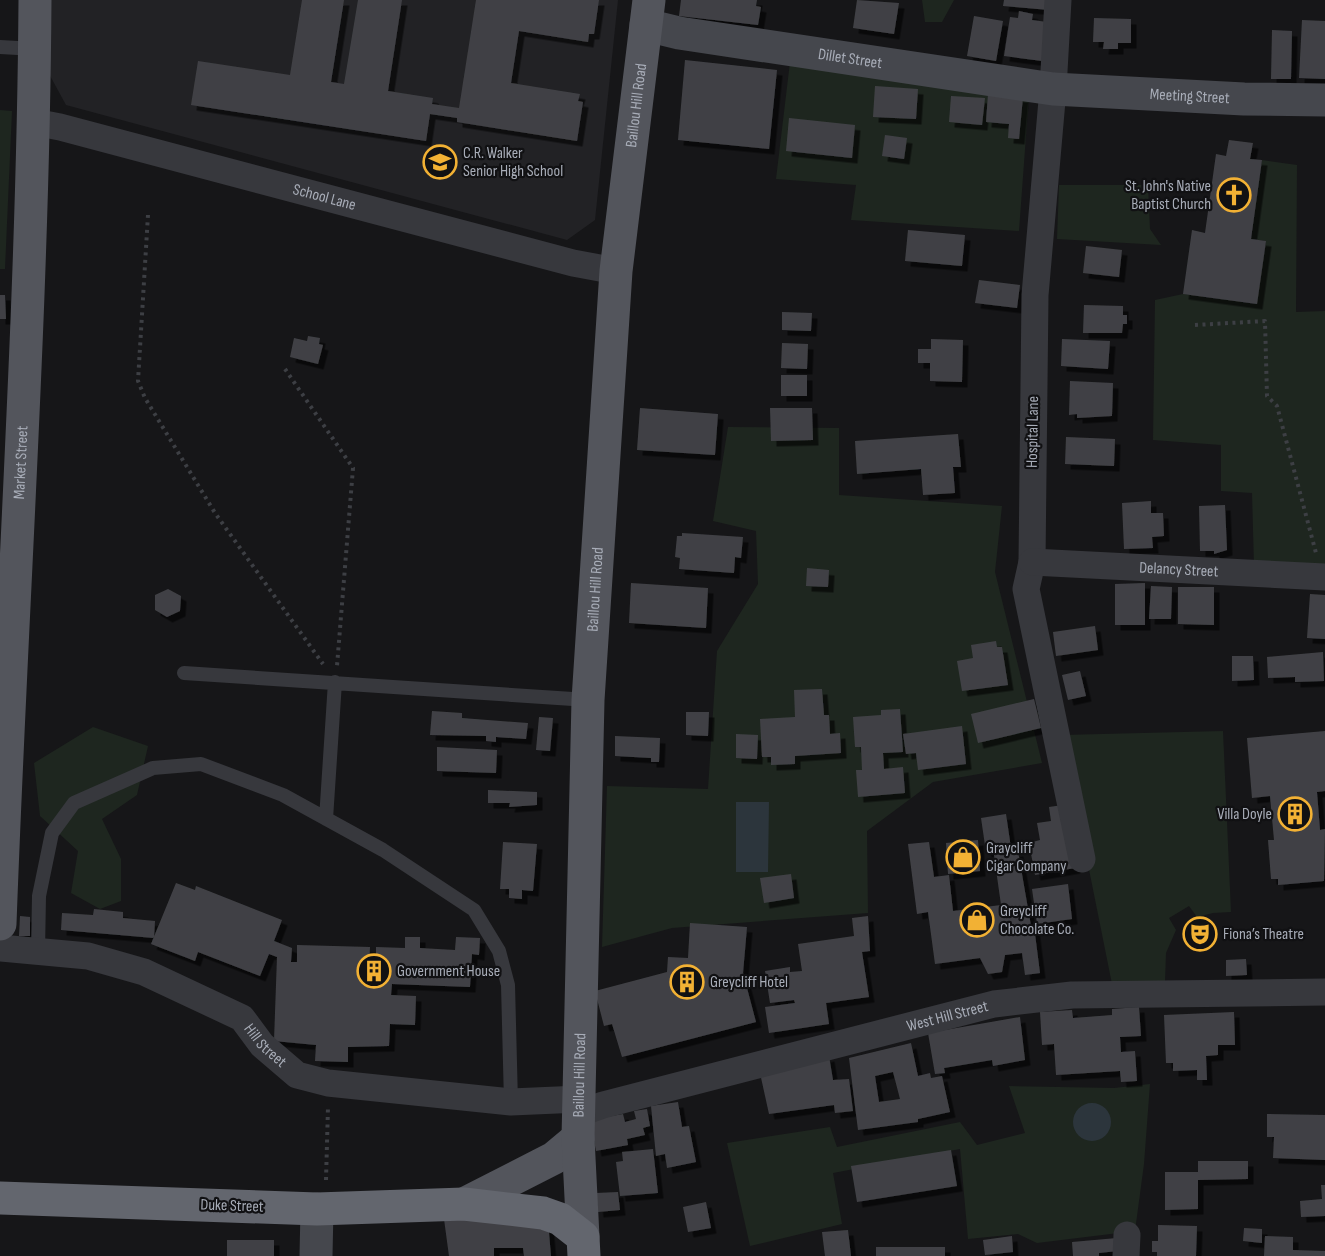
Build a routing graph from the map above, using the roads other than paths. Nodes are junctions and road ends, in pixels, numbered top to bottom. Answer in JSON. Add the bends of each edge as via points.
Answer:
{"nodes":[{"id":1,"x":35,"y":0,"type":"edge"},
{"id":2,"x":1058,"y":0,"type":"edge"},
{"id":3,"x":648,"y":13,"type":"edge"},
{"id":4,"x":0,"y":46,"type":"edge"},
{"id":5,"x":35,"y":49,"type":"junction"},
{"id":6,"x":1053,"y":88,"type":"junction"},
{"id":7,"x":1325,"y":100,"type":"edge"},
{"id":8,"x":34,"y":122,"type":"junction"},
{"id":9,"x":616,"y":271,"type":"junction"},
{"id":10,"x":8,"y":553,"type":"edge"},
{"id":11,"x":1032,"y":562,"type":"junction"},
{"id":12,"x":1324,"y":577,"type":"edge"},
{"id":13,"x":184,"y":673,"type":"dead end"},
{"id":14,"x":335,"y":682,"type":"junction"},
{"id":15,"x":588,"y":699,"type":"junction"},
{"id":16,"x":326,"y":819,"type":"junction"},
{"id":17,"x":1082,"y":859,"type":"dead end"},
{"id":18,"x":13,"y":943,"type":"edge"},
{"id":19,"x":1325,"y":992,"type":"edge"},
{"id":20,"x":511,"y":1102,"type":"junction"},
{"id":21,"x":579,"y":1117,"type":"junction"},
{"id":22,"x":322,"y":1195,"type":"junction"},
{"id":23,"x":0,"y":1198,"type":"edge"},
{"id":24,"x":464,"y":1204,"type":"junction"},
{"id":25,"x":583,"y":1247,"type":"edge"},
{"id":26,"x":316,"y":1256,"type":"edge"}],
"edges":[{"from":1,"to":5,"type":"main road","name":"Market Street"},
{"from":2,"to":6,"type":"street","name":"Hospital Lane"},
{"from":3,"to":6,"type":"street","name":"Dillet Street","via":[[679,33]]},
{"from":3,"to":9,"type":"main road","name":"Baillou Hill Road"},
{"from":4,"to":5,"type":"lane"},
{"from":5,"to":8,"type":"main road","name":"Market Street"},
{"from":6,"to":7,"type":"street","name":"Meeting Street"},
{"from":6,"to":11,"type":"street","name":"Hospital Lane","via":[[1035,295]]},
{"from":8,"to":9,"type":"street","name":"School Lane","via":[[573,264]]},
{"from":8,"to":10,"type":"main road","name":"Market Street","via":[[27,349]]},
{"from":9,"to":15,"type":"main road","name":"Baillou Hill Road"},
{"from":10,"to":18,"type":"main road","name":"Market Street"},
{"from":11,"to":12,"type":"street","name":"Delancy Street"},
{"from":11,"to":17,"type":"street","name":"Hospital Lane","via":[[1026,589]]},
{"from":13,"to":14,"type":"lane"},
{"from":14,"to":15,"type":"lane"},
{"from":14,"to":16,"type":"lane"},
{"from":15,"to":21,"type":"main road","name":"Baillou Hill Road"},
{"from":16,"to":18,"type":"lane","via":[[283,795],[201,764],[153,768],[75,803],[52,833],[39,896]]},
{"from":16,"to":20,"type":"lane","via":[[383,850],[474,910],[499,951],[508,985]]},
{"from":18,"to":20,"type":"street","name":"Hill Street","via":[[88,956],[144,972],[242,1018],[262,1045],[297,1075],[328,1083]]},
{"from":19,"to":21,"type":"street","name":"West Hill Street","via":[[1072,995],[994,1004],[603,1105]]},
{"from":20,"to":21,"type":"street","name":"Hill Street"},
{"from":21,"to":24,"type":"main road","name":"Duke Street","via":[[554,1158]]},
{"from":21,"to":25,"type":"main road","name":"Baillou Hill Road"},
{"from":22,"to":23,"type":"highway","name":"Duke Street"},
{"from":22,"to":24,"type":"highway","name":"Duke Street"},
{"from":22,"to":26,"type":"street"},
{"from":24,"to":25,"type":"highway","name":"Duke Street","via":[[543,1213],[560,1219]]}]}
